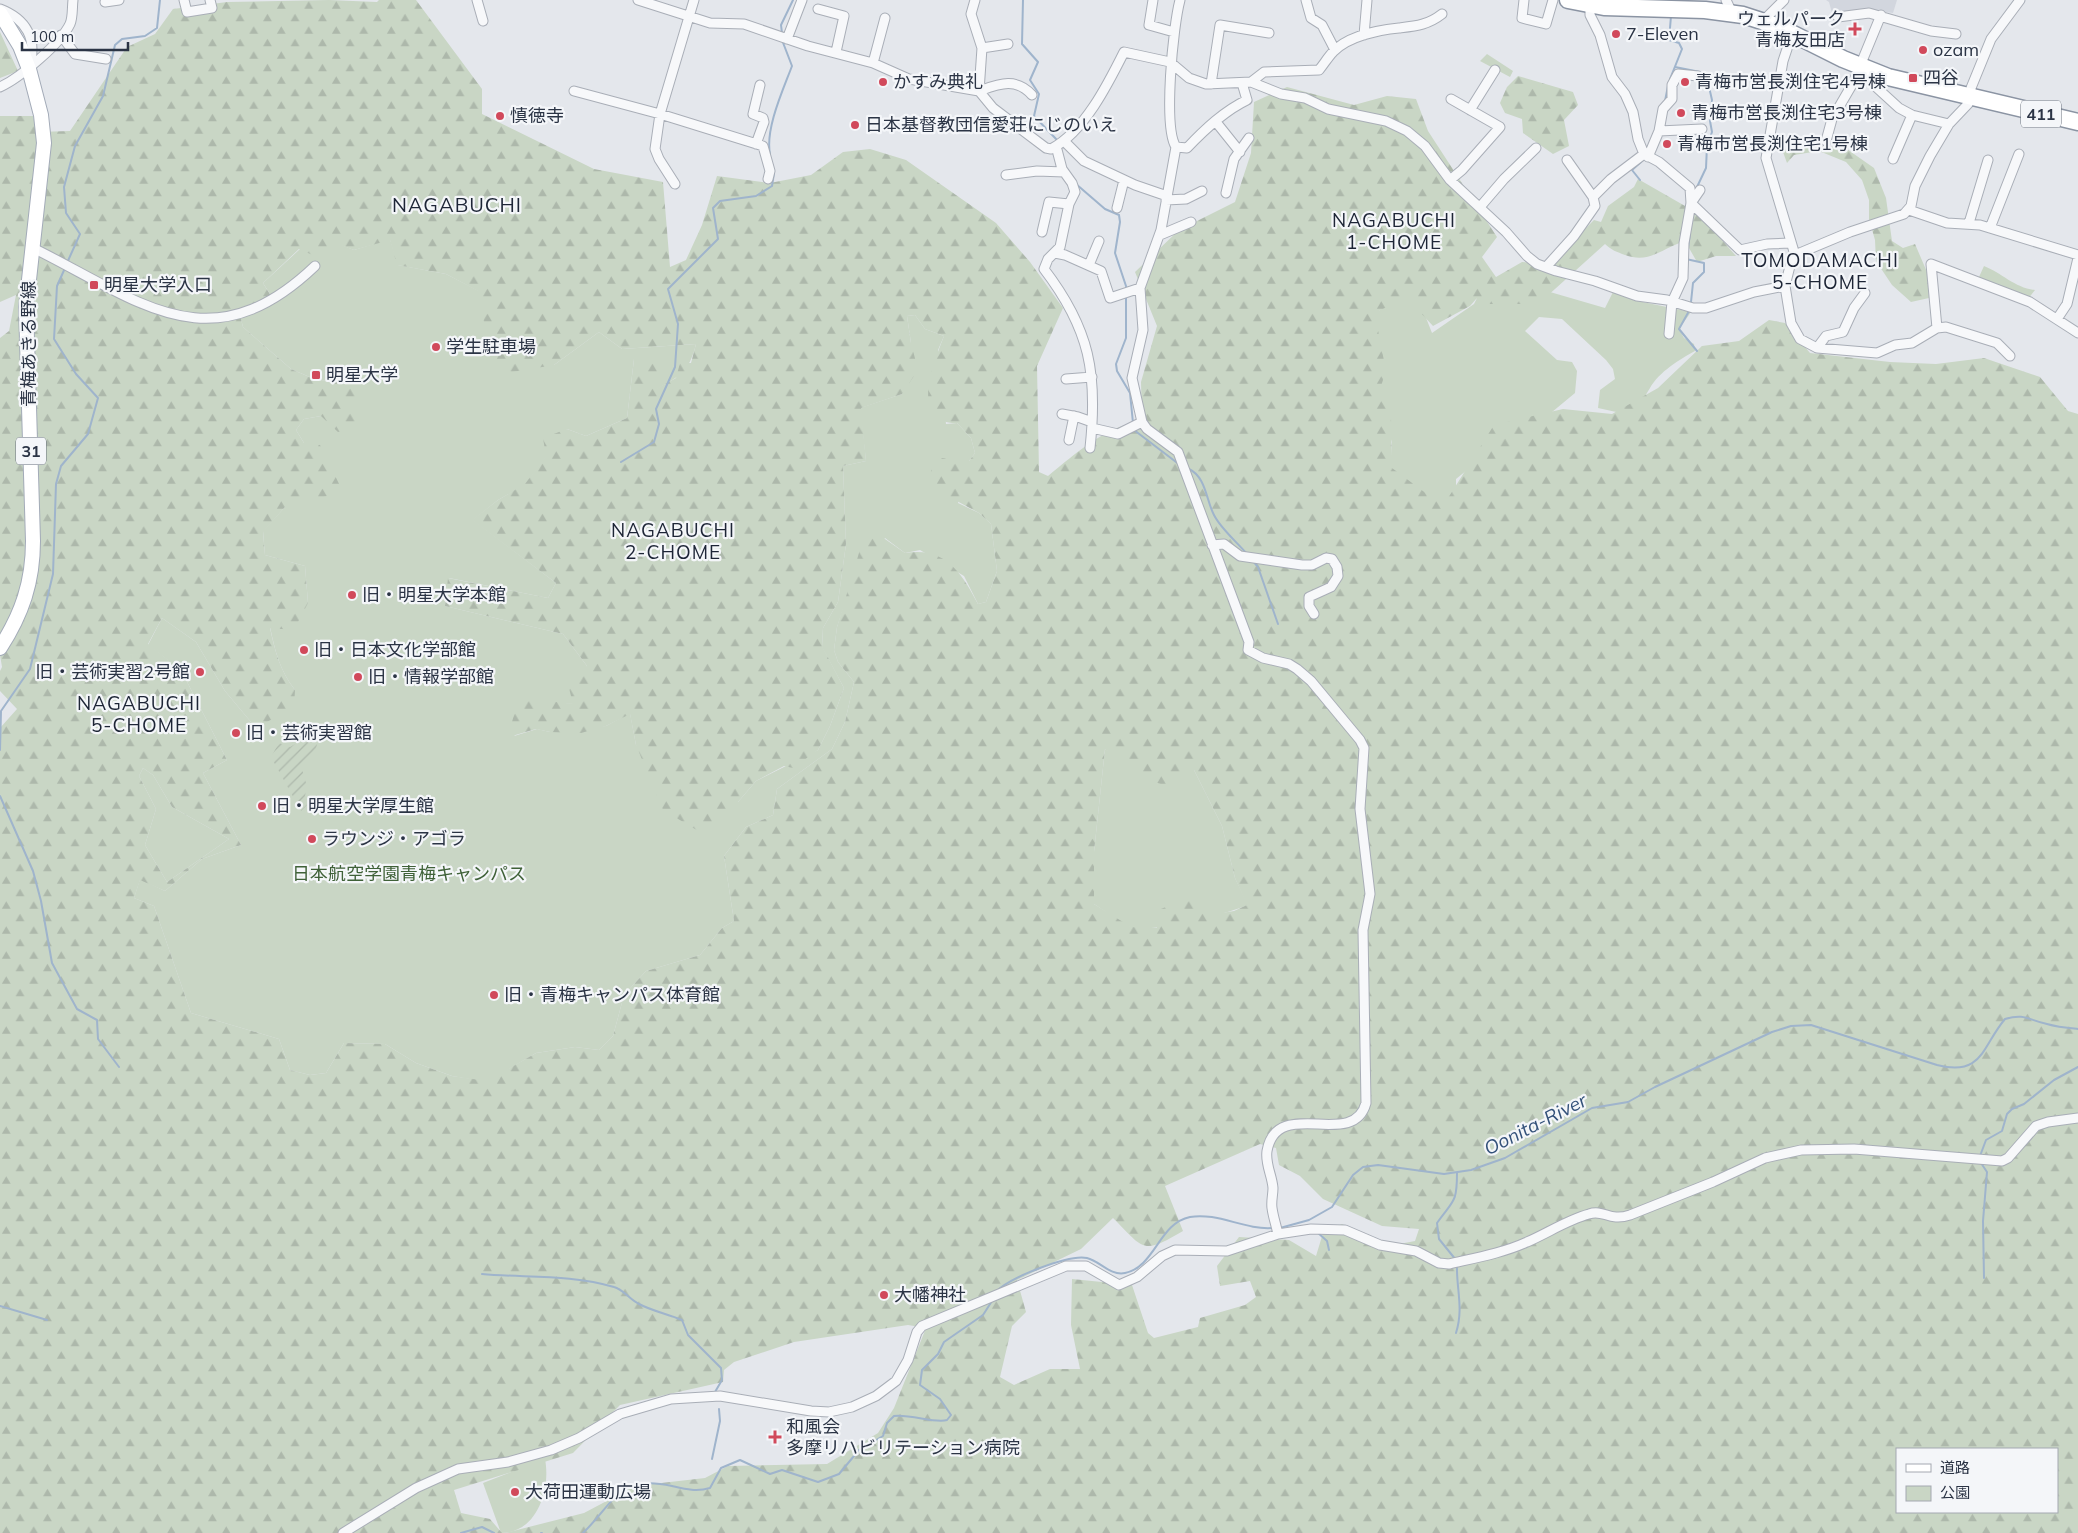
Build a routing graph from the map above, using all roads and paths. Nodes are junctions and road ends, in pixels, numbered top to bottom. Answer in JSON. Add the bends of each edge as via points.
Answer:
{"nodes":[{"id":1,"x":73,"y":0,"type":"edge"},
{"id":2,"x":119,"y":0,"type":"edge"},
{"id":3,"x":184,"y":0,"type":"edge"},
{"id":4,"x":210,"y":0,"type":"edge"},
{"id":5,"x":477,"y":0,"type":"edge"},
{"id":6,"x":638,"y":0,"type":"edge"},
{"id":7,"x":694,"y":0,"type":"edge"},
{"id":8,"x":802,"y":0,"type":"edge"},
{"id":9,"x":975,"y":0,"type":"edge"},
{"id":10,"x":1153,"y":0,"type":"edge"},
{"id":11,"x":1180,"y":0,"type":"edge"},
{"id":12,"x":1306,"y":0,"type":"edge"},
{"id":13,"x":1367,"y":0,"type":"edge"},
{"id":14,"x":1524,"y":0,"type":"edge"},
{"id":15,"x":1553,"y":0,"type":"edge"},
{"id":16,"x":1568,"y":0,"type":"edge"},
{"id":17,"x":1784,"y":0,"type":"edge"},
{"id":18,"x":2020,"y":0,"type":"edge"},
{"id":19,"x":105,"y":2,"type":"dead end"},
{"id":20,"x":1590,"y":5,"type":"junction"},
{"id":21,"x":1729,"y":6,"type":"edge"},
{"id":22,"x":1673,"y":7,"type":"edge"},
{"id":23,"x":0,"y":9,"type":"edge"},
{"id":24,"x":818,"y":9,"type":"dead end"},
{"id":25,"x":0,"y":13,"type":"edge"},
{"id":26,"x":1442,"y":14,"type":"dead end"},
{"id":27,"x":690,"y":15,"type":"junction"},
{"id":28,"x":1881,"y":15,"type":"junction"},
{"id":29,"x":1838,"y":17,"type":"dead end"},
{"id":30,"x":885,"y":18,"type":"dead end"},
{"id":31,"x":483,"y":21,"type":"dead end"},
{"id":32,"x":1763,"y":21,"type":"junction"},
{"id":33,"x":1174,"y":32,"type":"junction"},
{"id":34,"x":1269,"y":33,"type":"dead end"},
{"id":35,"x":1792,"y":34,"type":"junction"},
{"id":36,"x":1956,"y":34,"type":"dead end"},
{"id":37,"x":60,"y":35,"type":"junction"},
{"id":38,"x":1364,"y":36,"type":"junction"},
{"id":39,"x":786,"y":39,"type":"junction"},
{"id":40,"x":1008,"y":44,"type":"dead end"},
{"id":41,"x":982,"y":48,"type":"junction"},
{"id":42,"x":1334,"y":50,"type":"junction"},
{"id":43,"x":836,"y":52,"type":"junction"},
{"id":44,"x":106,"y":59,"type":"dead end"},
{"id":45,"x":1170,"y":62,"type":"junction"},
{"id":46,"x":873,"y":64,"type":"junction"},
{"id":47,"x":1858,"y":66,"type":"junction"},
{"id":48,"x":29,"y":69,"type":"junction"},
{"id":49,"x":1495,"y":70,"type":"dead end"},
{"id":50,"x":1877,"y":73,"type":"junction"},
{"id":51,"x":1698,"y":76,"type":"dead end"},
{"id":52,"x":1247,"y":82,"type":"junction"},
{"id":53,"x":1212,"y":84,"type":"junction"},
{"id":54,"x":760,"y":85,"type":"dead end"},
{"id":55,"x":0,"y":87,"type":"edge"},
{"id":56,"x":574,"y":91,"type":"dead end"},
{"id":57,"x":979,"y":91,"type":"junction"},
{"id":58,"x":1032,"y":95,"type":"dead end"},
{"id":59,"x":1971,"y":97,"type":"junction"},
{"id":60,"x":1451,"y":99,"type":"dead end"},
{"id":61,"x":1470,"y":110,"type":"junction"},
{"id":62,"x":660,"y":114,"type":"junction"},
{"id":63,"x":1912,"y":115,"type":"junction"},
{"id":64,"x":1216,"y":122,"type":"junction"},
{"id":65,"x":2078,"y":122,"type":"edge"},
{"id":66,"x":1949,"y":124,"type":"junction"},
{"id":67,"x":1702,"y":129,"type":"dead end"},
{"id":68,"x":1659,"y":131,"type":"junction"},
{"id":69,"x":1249,"y":138,"type":"dead end"},
{"id":70,"x":1826,"y":142,"type":"dead end"},
{"id":71,"x":1061,"y":143,"type":"junction"},
{"id":72,"x":756,"y":144,"type":"junction"},
{"id":73,"x":1176,"y":147,"type":"junction"},
{"id":74,"x":1536,"y":148,"type":"dead end"},
{"id":75,"x":1240,"y":152,"type":"junction"},
{"id":76,"x":2019,"y":154,"type":"dead end"},
{"id":77,"x":1646,"y":156,"type":"junction"},
{"id":78,"x":1893,"y":159,"type":"dead end"},
{"id":79,"x":1567,"y":160,"type":"dead end"},
{"id":80,"x":1988,"y":160,"type":"dead end"},
{"id":81,"x":1064,"y":172,"type":"junction"},
{"id":82,"x":1006,"y":175,"type":"dead end"},
{"id":83,"x":768,"y":179,"type":"dead end"},
{"id":84,"x":1124,"y":180,"type":"junction"},
{"id":85,"x":1450,"y":180,"type":"junction"},
{"id":86,"x":675,"y":184,"type":"dead end"},
{"id":87,"x":1700,"y":190,"type":"dead end"},
{"id":88,"x":1202,"y":191,"type":"dead end"},
{"id":89,"x":1226,"y":193,"type":"dead end"},
{"id":90,"x":1593,"y":197,"type":"junction"},
{"id":91,"x":1167,"y":198,"type":"junction"},
{"id":92,"x":1069,"y":204,"type":"junction"},
{"id":93,"x":1693,"y":204,"type":"junction"},
{"id":94,"x":1117,"y":208,"type":"dead end"},
{"id":95,"x":1480,"y":208,"type":"junction"},
{"id":96,"x":1909,"y":210,"type":"junction"},
{"id":97,"x":1192,"y":222,"type":"dead end"},
{"id":98,"x":1969,"y":223,"type":"junction"},
{"id":99,"x":1990,"y":228,"type":"junction"},
{"id":100,"x":1042,"y":232,"type":"dead end"},
{"id":101,"x":1160,"y":235,"type":"junction"},
{"id":102,"x":1100,"y":241,"type":"dead end"},
{"id":103,"x":1790,"y":243,"type":"junction"},
{"id":104,"x":31,"y":247,"type":"junction"},
{"id":105,"x":1055,"y":254,"type":"junction"},
{"id":106,"x":1795,"y":255,"type":"junction"},
{"id":107,"x":2078,"y":257,"type":"edge"},
{"id":108,"x":1089,"y":265,"type":"junction"},
{"id":109,"x":315,"y":266,"type":"dead end"},
{"id":110,"x":1547,"y":266,"type":"junction"},
{"id":111,"x":1785,"y":286,"type":"junction"},
{"id":112,"x":1140,"y":288,"type":"junction"},
{"id":113,"x":1865,"y":293,"type":"dead end"},
{"id":114,"x":1672,"y":302,"type":"junction"},
{"id":115,"x":2057,"y":319,"type":"junction"},
{"id":116,"x":1937,"y":328,"type":"junction"},
{"id":117,"x":2078,"y":333,"type":"edge"},
{"id":118,"x":1669,"y":334,"type":"dead end"},
{"id":119,"x":1817,"y":348,"type":"junction"},
{"id":120,"x":2010,"y":356,"type":"dead end"},
{"id":121,"x":1092,"y":377,"type":"junction"},
{"id":122,"x":1066,"y":379,"type":"dead end"},
{"id":123,"x":1062,"y":414,"type":"dead end"},
{"id":124,"x":1074,"y":416,"type":"junction"},
{"id":125,"x":1142,"y":422,"type":"junction"},
{"id":126,"x":1092,"y":425,"type":"junction"},
{"id":127,"x":1069,"y":440,"type":"dead end"},
{"id":128,"x":1090,"y":448,"type":"dead end"},
{"id":129,"x":1212,"y":545,"type":"junction"},
{"id":130,"x":1314,"y":614,"type":"dead end"},
{"id":131,"x":0,"y":648,"type":"edge"},
{"id":132,"x":2078,"y":1118,"type":"edge"},
{"id":133,"x":1277,"y":1233,"type":"junction"},
{"id":134,"x":343,"y":1533,"type":"edge"}],
"edges":[{"from":1,"to":37,"type":"street","via":[[72,19]]},
{"from":2,"to":19,"type":"street"},
{"from":3,"to":4,"type":"street","via":[[187,12],[212,8]]},
{"from":5,"to":31,"type":"street"},
{"from":6,"to":27,"type":"street"},
{"from":7,"to":27,"type":"street"},
{"from":8,"to":39,"type":"street"},
{"from":9,"to":41,"type":"street","via":[[971,14]]},
{"from":10,"to":33,"type":"street","via":[[1149,25]]},
{"from":11,"to":33,"type":"street"},
{"from":12,"to":42,"type":"street","via":[[1311,18],[1322,25]]},
{"from":13,"to":38,"type":"street"},
{"from":14,"to":15,"type":"street","via":[[1522,18],[1546,24]]},
{"from":16,"to":20,"type":"highway","number":"411"},
{"from":17,"to":32,"type":"street"},
{"from":18,"to":59,"type":"street","via":[[1991,39],[1971,88]]},
{"from":20,"to":22,"type":"highway","number":"411"},
{"from":20,"to":77,"type":"street","via":[[1590,15],[1600,35],[1612,77],[1626,94]]},
{"from":21,"to":22,"type":"highway","number":"411"},
{"from":21,"to":32,"type":"highway","number":"411"},
{"from":23,"to":48,"type":"street","via":[[12,14],[29,32],[33,54]]},
{"from":24,"to":43,"type":"street","via":[[844,16]]},
{"from":25,"to":48,"type":"main road","name":"青梅あきる野線","number":"31","via":[[20,46]]},
{"from":26,"to":38,"type":"street","via":[[1417,27]]},
{"from":27,"to":39,"type":"street","via":[[710,23],[744,24]]},
{"from":27,"to":62,"type":"street"},
{"from":28,"to":29,"type":"street","via":[[1869,13]]},
{"from":28,"to":36,"type":"street","via":[[1931,31]]},
{"from":28,"to":47,"type":"street"},
{"from":30,"to":46,"type":"street"},
{"from":32,"to":35,"type":"highway","number":"411"},
{"from":33,"to":45,"type":"street"},
{"from":34,"to":53,"type":"street","via":[[1220,25]]},
{"from":35,"to":47,"type":"highway","number":"411"},
{"from":35,"to":103,"type":"street","via":[[1783,61],[1766,158]]},
{"from":37,"to":44,"type":"street","via":[[75,54]]},
{"from":37,"to":48,"type":"street"},
{"from":38,"to":42,"type":"street"},
{"from":39,"to":43,"type":"street"},
{"from":40,"to":41,"type":"street"},
{"from":41,"to":57,"type":"street"},
{"from":42,"to":52,"type":"street","via":[[1319,70],[1264,72]]},
{"from":43,"to":46,"type":"street"},
{"from":45,"to":53,"type":"street","via":[[1196,82]]},
{"from":45,"to":71,"type":"street","via":[[1124,52],[1102,95]]},
{"from":45,"to":73,"type":"street","via":[[1171,136]]},
{"from":46,"to":57,"type":"street","via":[[909,79]]},
{"from":47,"to":50,"type":"highway","number":"411"},
{"from":47,"to":70,"type":"street","via":[[1853,83],[1832,119]]},
{"from":48,"to":55,"type":"street"},
{"from":48,"to":104,"type":"main road","name":"青梅あきる野線","number":"31","via":[[41,115],[44,144]]},
{"from":49,"to":61,"type":"street"},
{"from":50,"to":59,"type":"highway","number":"411"},
{"from":50,"to":63,"type":"street","via":[[1876,88]]},
{"from":51,"to":68,"type":"street","via":[[1678,74],[1672,85],[1672,100],[1663,108]]},
{"from":52,"to":53,"type":"street"},
{"from":52,"to":64,"type":"street","via":[[1247,100],[1222,114]]},
{"from":52,"to":85,"type":"street","via":[[1304,98],[1328,109],[1400,127],[1425,146]]},
{"from":54,"to":72,"type":"street","via":[[753,114],[763,118],[764,122]]},
{"from":56,"to":62,"type":"street"},
{"from":57,"to":58,"type":"street","via":[[1006,82],[1025,86]]},
{"from":57,"to":71,"type":"street","via":[[993,108],[1046,148]]},
{"from":59,"to":65,"type":"highway","number":"411"},
{"from":59,"to":66,"type":"street"},
{"from":60,"to":61,"type":"street"},
{"from":61,"to":85,"type":"street","via":[[1500,127]]},
{"from":62,"to":72,"type":"street"},
{"from":62,"to":86,"type":"street","via":[[655,149]]},
{"from":63,"to":66,"type":"street"},
{"from":63,"to":78,"type":"street"},
{"from":64,"to":73,"type":"street","via":[[1187,148]]},
{"from":64,"to":75,"type":"street"},
{"from":66,"to":96,"type":"street","via":[[1918,178]]},
{"from":67,"to":68,"type":"street"},
{"from":68,"to":77,"type":"street"},
{"from":69,"to":75,"type":"street"},
{"from":71,"to":81,"type":"street"},
{"from":71,"to":84,"type":"street","via":[[1084,161]]},
{"from":72,"to":83,"type":"street","via":[[763,146],[768,160]]},
{"from":73,"to":91,"type":"street"},
{"from":74,"to":95,"type":"street"},
{"from":75,"to":89,"type":"street","via":[[1234,159]]},
{"from":76,"to":99,"type":"street"},
{"from":77,"to":90,"type":"street","via":[[1611,179]]},
{"from":77,"to":93,"type":"street","via":[[1688,185]]},
{"from":79,"to":90,"type":"street"},
{"from":80,"to":98,"type":"street"},
{"from":81,"to":82,"type":"street"},
{"from":81,"to":92,"type":"street","via":[[1075,192]]},
{"from":84,"to":91,"type":"street"},
{"from":84,"to":94,"type":"street"},
{"from":85,"to":95,"type":"street"},
{"from":87,"to":93,"type":"street"},
{"from":88,"to":91,"type":"street","via":[[1186,199]]},
{"from":90,"to":110,"type":"street","via":[[1594,206],[1589,214]]},
{"from":91,"to":101,"type":"street"},
{"from":92,"to":100,"type":"street","via":[[1049,202]]},
{"from":92,"to":105,"type":"street","via":[[1060,247]]},
{"from":93,"to":103,"type":"street","via":[[1740,250]]},
{"from":93,"to":114,"type":"street","via":[[1684,243],[1683,278]]},
{"from":95,"to":110,"type":"street","via":[[1527,256],[1537,264]]},
{"from":96,"to":98,"type":"street","via":[[1946,223]]},
{"from":96,"to":106,"type":"street"},
{"from":97,"to":101,"type":"street"},
{"from":98,"to":99,"type":"street"},
{"from":99,"to":107,"type":"street"},
{"from":101,"to":112,"type":"street"},
{"from":102,"to":108,"type":"street"},
{"from":103,"to":106,"type":"street"},
{"from":104,"to":109,"type":"street","via":[[155,310],[188,319],[238,315],[261,306],[297,283]]},
{"from":104,"to":131,"type":"main road","name":"青梅あきる野線","number":"31","via":[[25,327],[33,556],[26,600]]},
{"from":105,"to":108,"type":"street"},
{"from":105,"to":121,"type":"street","via":[[1044,268],[1076,321],[1091,362]]},
{"from":106,"to":111,"type":"street"},
{"from":107,"to":115,"type":"street","via":[[2067,304]]},
{"from":108,"to":112,"type":"street","via":[[1101,271],[1110,298]]},
{"from":110,"to":114,"type":"street","via":[[1637,296]]},
{"from":111,"to":114,"type":"street","via":[[1700,309]]},
{"from":111,"to":119,"type":"street","via":[[1791,323],[1800,339]]},
{"from":112,"to":125,"type":"street","via":[[1143,330],[1132,378]]},
{"from":113,"to":119,"type":"street","via":[[1843,332],[1826,336]]},
{"from":114,"to":118,"type":"street"},
{"from":115,"to":116,"type":"street","via":[[2030,302],[1931,264]]},
{"from":115,"to":117,"type":"street"},
{"from":116,"to":119,"type":"street","via":[[1912,343],[1877,353]]},
{"from":116,"to":120,"type":"street","via":[[1946,327],[1997,343]]},
{"from":121,"to":122,"type":"street"},
{"from":121,"to":126,"type":"street"},
{"from":123,"to":124,"type":"street"},
{"from":124,"to":126,"type":"street"},
{"from":124,"to":127,"type":"street"},
{"from":125,"to":126,"type":"street","via":[[1118,434]]},
{"from":125,"to":129,"type":"street","via":[[1178,452]]},
{"from":126,"to":128,"type":"street"},
{"from":129,"to":130,"type":"street","via":[[1224,544],[1240,556],[1302,565],[1312,566],[1326,558],[1332,560],[1338,576],[1331,586],[1309,597],[1309,606]]},
{"from":129,"to":133,"type":"street","via":[[1249,642],[1248,650],[1263,658],[1289,664],[1304,675],[1364,748],[1360,809],[1370,894],[1363,930],[1366,1103],[1361,1115],[1349,1122],[1295,1124],[1272,1136],[1267,1162]]},
{"from":132,"to":133,"type":"street","via":[[2036,1126],[2008,1158],[2002,1160],[1854,1148],[1778,1154],[1630,1215],[1613,1218],[1598,1212],[1591,1213],[1525,1243],[1449,1264],[1439,1263],[1416,1251],[1380,1245],[1345,1230]]},
{"from":133,"to":134,"type":"street","via":[[1227,1251],[1175,1250],[1119,1286],[1090,1268],[1073,1264],[922,1326],[896,1381],[876,1396],[852,1407],[811,1412],[720,1396],[672,1399],[620,1414],[551,1450],[508,1462],[458,1469],[416,1488]]}]}
